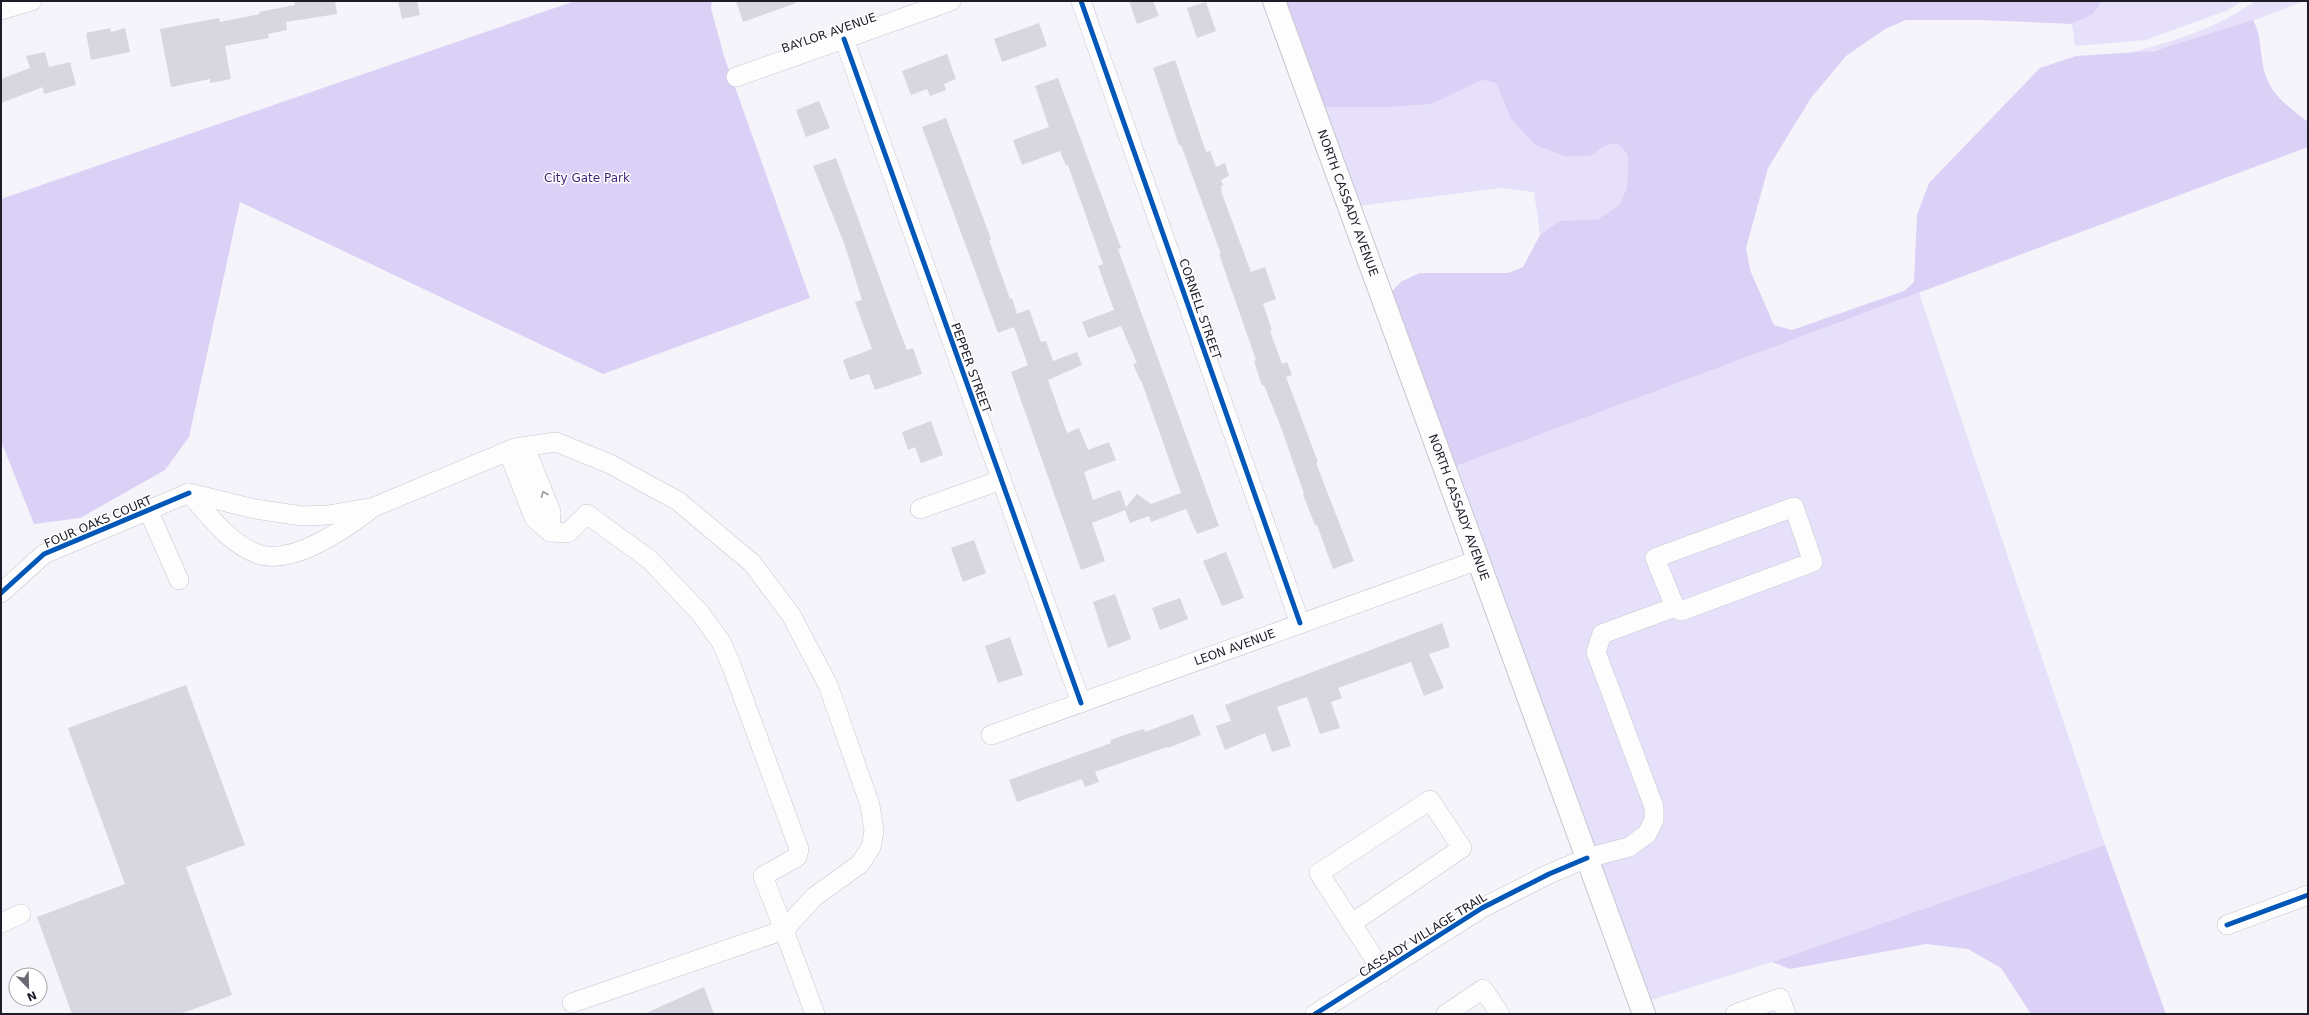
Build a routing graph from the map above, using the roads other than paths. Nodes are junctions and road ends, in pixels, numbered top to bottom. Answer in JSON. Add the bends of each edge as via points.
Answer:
{"nodes":[{"id":1,"x":32,"y":1,"type":"edge"},
{"id":2,"x":951,"y":1,"type":"edge"},
{"id":3,"x":1081,"y":1,"type":"edge"},
{"id":4,"x":1274,"y":1,"type":"edge"},
{"id":5,"x":1,"y":10,"type":"edge"},
{"id":6,"x":844,"y":39,"type":"junction"},
{"id":7,"x":736,"y":77,"type":"dead end"},
{"id":8,"x":516,"y":449,"type":"junction"},
{"id":9,"x":1000,"y":480,"type":"junction"},
{"id":10,"x":190,"y":493,"type":"junction"},
{"id":11,"x":374,"y":507,"type":"junction"},
{"id":12,"x":920,"y":509,"type":"dead end"},
{"id":13,"x":149,"y":512,"type":"junction"},
{"id":14,"x":1478,"y":560,"type":"junction"},
{"id":15,"x":179,"y":580,"type":"dead end"},
{"id":16,"x":1,"y":593,"type":"edge"},
{"id":17,"x":1675,"y":607,"type":"junction"},
{"id":18,"x":1300,"y":623,"type":"junction"},
{"id":19,"x":1081,"y":703,"type":"junction"},
{"id":20,"x":991,"y":735,"type":"dead end"},
{"id":21,"x":1587,"y":858,"type":"junction"},
{"id":22,"x":2308,"y":894,"type":"edge"},
{"id":23,"x":21,"y":914,"type":"dead end"},
{"id":24,"x":1,"y":923,"type":"edge"},
{"id":25,"x":1352,"y":923,"type":"junction"},
{"id":26,"x":2227,"y":925,"type":"dead end"},
{"id":27,"x":784,"y":930,"type":"junction"},
{"id":28,"x":1383,"y":972,"type":"junction"},
{"id":29,"x":572,"y":1003,"type":"dead end"},
{"id":30,"x":816,"y":1014,"type":"edge"},
{"id":31,"x":1315,"y":1014,"type":"edge"},
{"id":32,"x":1446,"y":1014,"type":"edge"},
{"id":33,"x":1500,"y":1014,"type":"edge"},
{"id":34,"x":1644,"y":1014,"type":"edge"},
{"id":35,"x":1735,"y":1014,"type":"edge"},
{"id":36,"x":1786,"y":1014,"type":"edge"}],
"edges":[{"from":1,"to":5,"type":"street"},
{"from":2,"to":6,"type":"street","name":"BAYLOR AVENUE"},
{"from":3,"to":18,"type":"street","name":"CORNELL STREET"},
{"from":4,"to":14,"type":"main road","name":"NORTH CASSADY AVENUE"},
{"from":6,"to":7,"type":"street","name":"BAYLOR AVENUE"},
{"from":6,"to":9,"type":"street","name":"PEPPER STREET"},
{"from":8,"to":11,"type":"street"},
{"from":8,"to":27,"type":"street","via":[[551,512],[550,532],[568,533],[587,514],[650,560],[701,614],[721,642],[799,849],[797,857],[763,876]]},
{"from":8,"to":27,"type":"street","via":[[556,442],[610,464],[678,501],[752,563],[791,615],[828,685],[870,805],[874,831],[871,847],[860,864],[814,897]]},
{"from":9,"to":12,"type":"street"},
{"from":9,"to":19,"type":"street","name":"PEPPER STREET"},
{"from":10,"to":11,"type":"street","via":[[255,509],[302,516],[328,515]]},
{"from":10,"to":11,"type":"street","via":[[217,525],[239,544],[259,554],[287,555],[320,543]]},
{"from":10,"to":13,"type":"street","name":"FOUR OAKS COURT"},
{"from":13,"to":15,"type":"street"},
{"from":13,"to":16,"type":"street","name":"FOUR OAKS COURT","via":[[44,554]]},
{"from":14,"to":18,"type":"street","name":"LEON AVENUE"},
{"from":14,"to":21,"type":"main road","name":"NORTH CASSADY AVENUE"},
{"from":17,"to":17,"type":"street","via":[[1655,558],[1794,507],[1813,562],[1681,611]]},
{"from":17,"to":21,"type":"street","name":"CASSADY VILLAGE TRAIL","via":[[1602,634],[1596,652],[1654,807],[1654,820],[1648,834],[1629,847]]},
{"from":18,"to":19,"type":"street","name":"LEON AVENUE"},
{"from":19,"to":20,"type":"street","name":"LEON AVENUE"},
{"from":21,"to":28,"type":"street","name":"CASSADY VILLAGE TRAIL","via":[[1482,908]]},
{"from":21,"to":34,"type":"main road","name":"NORTH CASSADY AVENUE"},
{"from":22,"to":26,"type":"street"},
{"from":23,"to":24,"type":"street"},
{"from":25,"to":25,"type":"street","via":[[1462,848],[1430,800],[1319,873]]},
{"from":25,"to":28,"type":"street"},
{"from":27,"to":29,"type":"street"},
{"from":27,"to":30,"type":"street"},
{"from":28,"to":31,"type":"street","name":"CASSADY VILLAGE TRAIL"},
{"from":32,"to":33,"type":"street","via":[[1483,989]]},
{"from":35,"to":36,"type":"street","via":[[1780,998]]}]}
